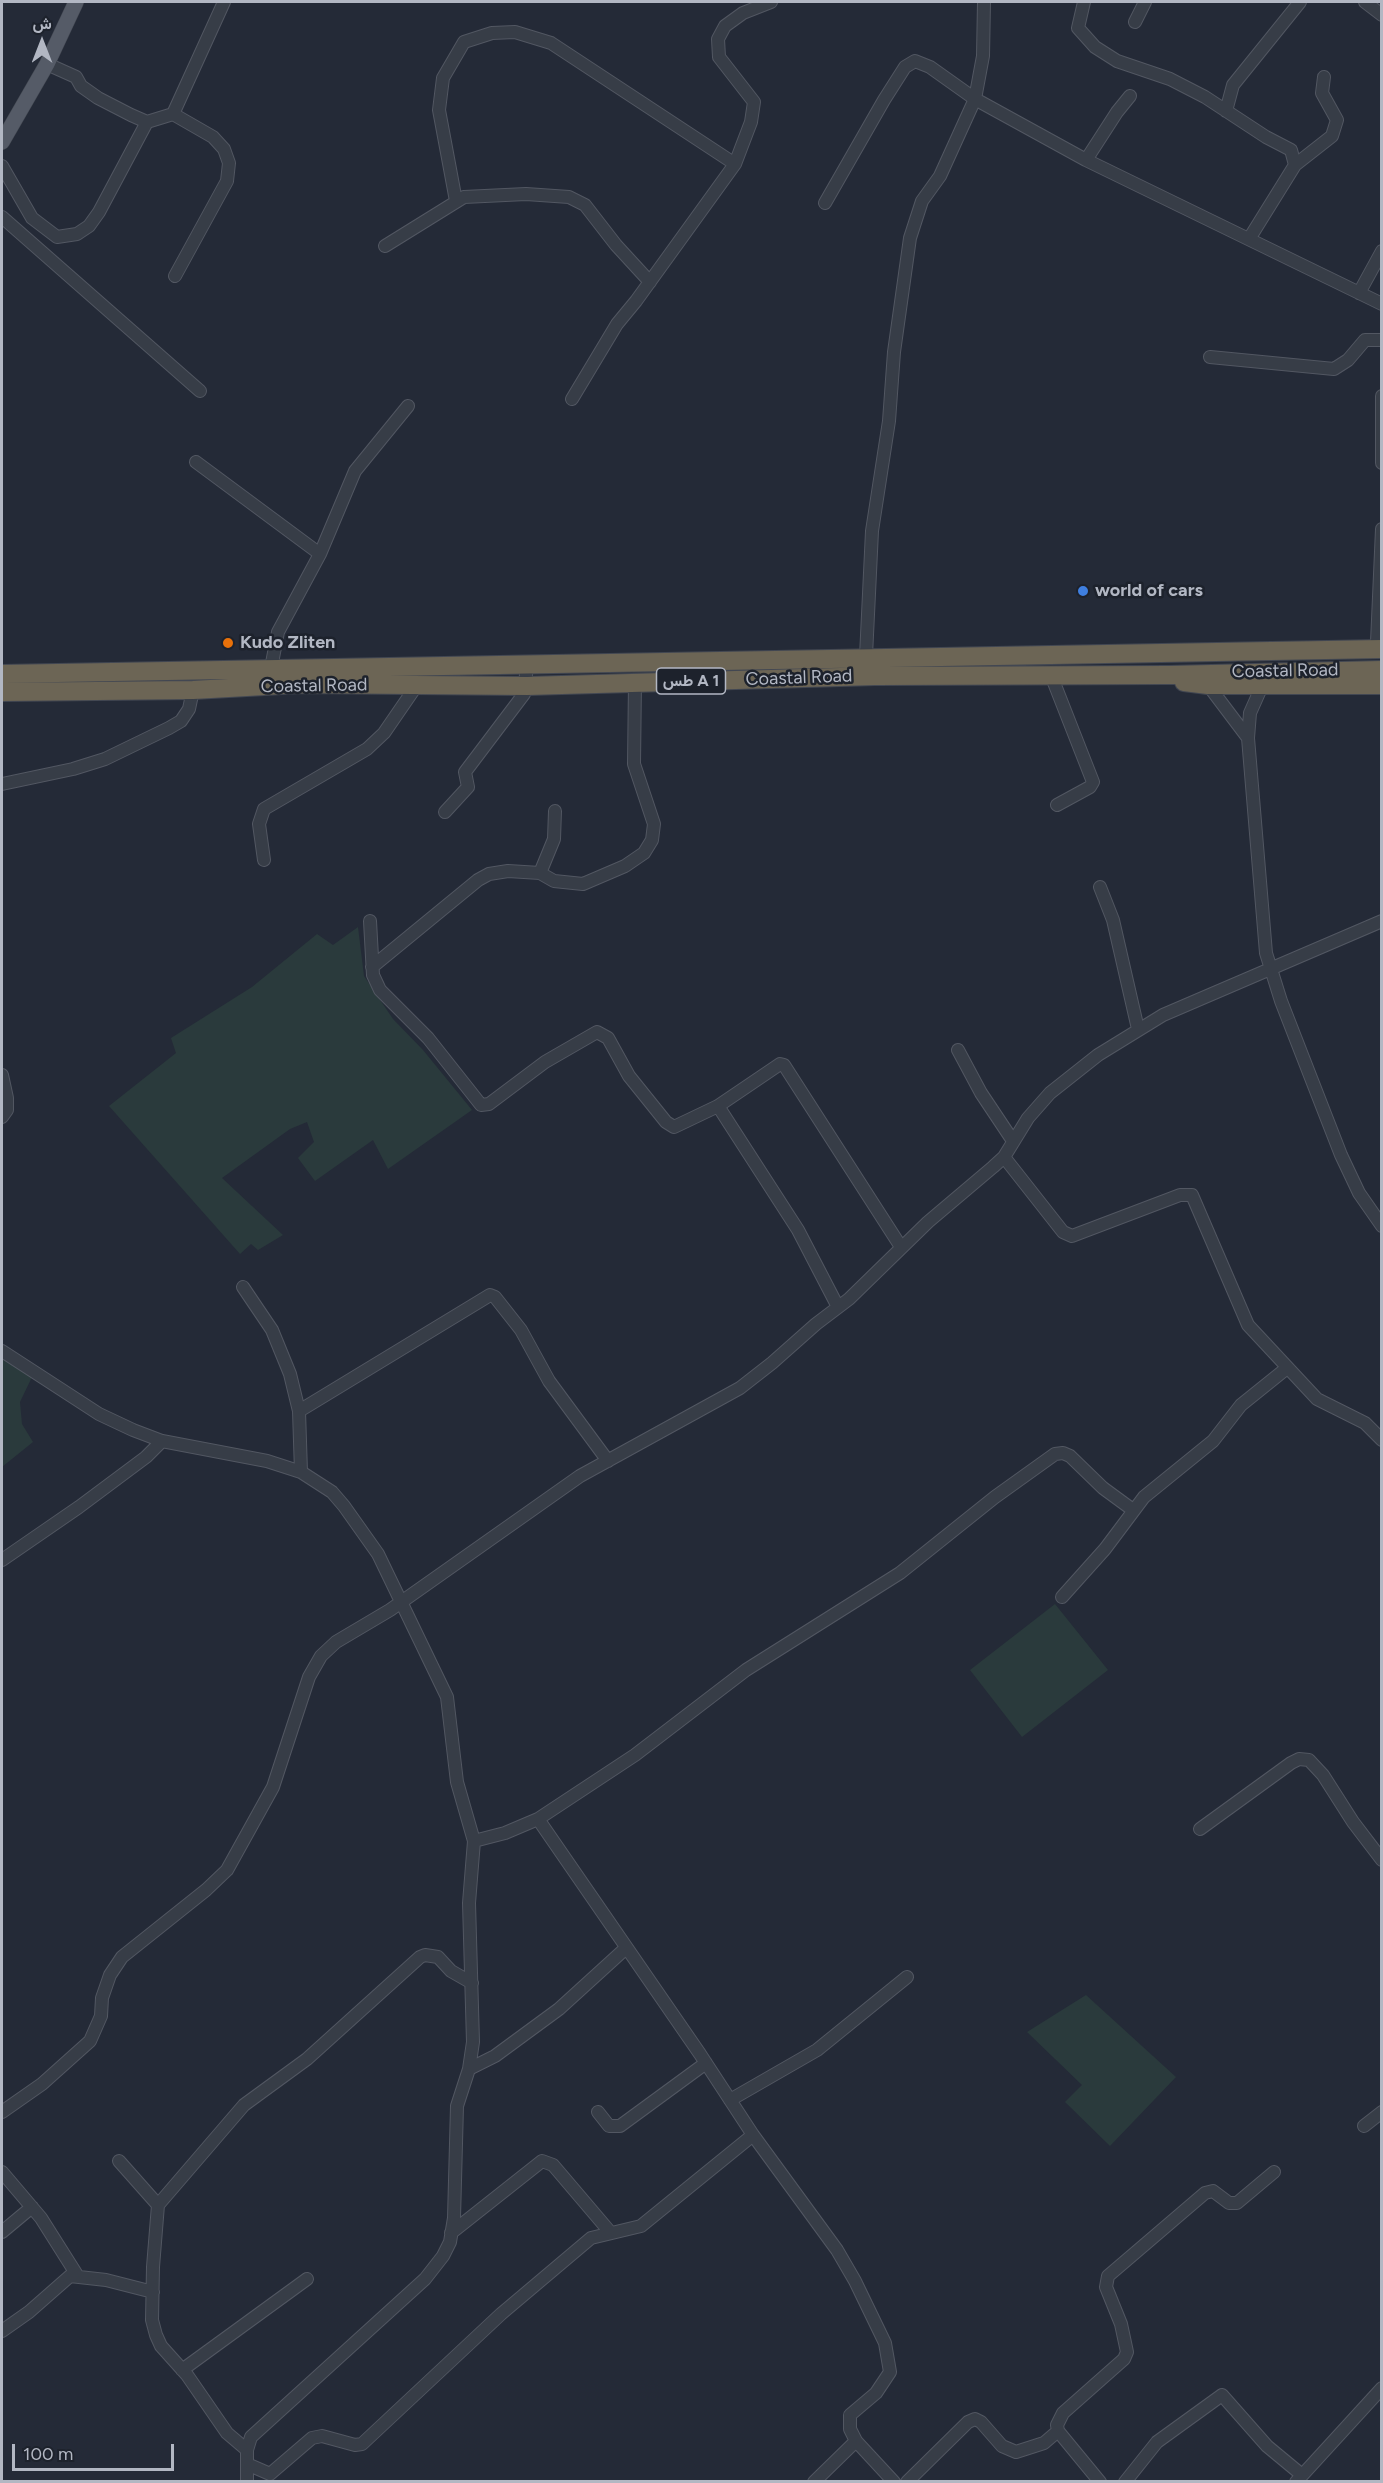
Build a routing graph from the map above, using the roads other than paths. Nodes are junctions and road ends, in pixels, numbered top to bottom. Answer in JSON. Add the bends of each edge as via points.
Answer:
{"nodes":[{"id":1,"x":76,"y":2,"type":"edge"},
{"id":2,"x":224,"y":2,"type":"edge"},
{"id":3,"x":771,"y":2,"type":"edge"},
{"id":4,"x":984,"y":2,"type":"edge"},
{"id":5,"x":1084,"y":2,"type":"edge"},
{"id":6,"x":1145,"y":2,"type":"edge"},
{"id":7,"x":1300,"y":2,"type":"edge"},
{"id":8,"x":1365,"y":2,"type":"edge"},
{"id":9,"x":1382,"y":15,"type":"edge"},
{"id":10,"x":1136,"y":22,"type":"dead end"},
{"id":11,"x":47,"y":64,"type":"junction"},
{"id":12,"x":1324,"y":77,"type":"dead end"},
{"id":13,"x":1130,"y":96,"type":"dead end"},
{"id":14,"x":975,"y":99,"type":"junction"},
{"id":15,"x":1226,"y":111,"type":"junction"},
{"id":16,"x":173,"y":114,"type":"junction"},
{"id":17,"x":147,"y":122,"type":"junction"},
{"id":18,"x":2,"y":142,"type":"edge"},
{"id":19,"x":1086,"y":160,"type":"junction"},
{"id":20,"x":735,"y":164,"type":"junction"},
{"id":21,"x":1295,"y":165,"type":"junction"},
{"id":22,"x":2,"y":166,"type":"edge"},
{"id":23,"x":456,"y":201,"type":"junction"},
{"id":24,"x":825,"y":202,"type":"dead end"},
{"id":25,"x":2,"y":217,"type":"edge"},
{"id":26,"x":1249,"y":240,"type":"junction"},
{"id":27,"x":385,"y":246,"type":"dead end"},
{"id":28,"x":1382,"y":251,"type":"edge"},
{"id":29,"x":175,"y":276,"type":"dead end"},
{"id":30,"x":650,"y":282,"type":"junction"},
{"id":31,"x":1359,"y":293,"type":"junction"},
{"id":32,"x":1382,"y":304,"type":"edge"},
{"id":33,"x":1382,"y":340,"type":"edge"},
{"id":34,"x":1210,"y":357,"type":"dead end"},
{"id":35,"x":200,"y":391,"type":"dead end"},
{"id":36,"x":1382,"y":396,"type":"edge"},
{"id":37,"x":572,"y":399,"type":"dead end"},
{"id":38,"x":408,"y":406,"type":"dead end"},
{"id":39,"x":196,"y":462,"type":"dead end"},
{"id":40,"x":1382,"y":463,"type":"edge"},
{"id":41,"x":1382,"y":529,"type":"edge"},
{"id":42,"x":320,"y":554,"type":"junction"},
{"id":43,"x":1380,"y":644,"type":"edge"},
{"id":44,"x":866,"y":656,"type":"junction"},
{"id":45,"x":387,"y":665,"type":"junction"},
{"id":46,"x":527,"y":665,"type":"junction"},
{"id":47,"x":271,"y":668,"type":"junction"},
{"id":48,"x":1382,"y":670,"type":"edge"},
{"id":49,"x":2,"y":674,"type":"edge"},
{"id":50,"x":1051,"y":675,"type":"junction"},
{"id":51,"x":1169,"y":675,"type":"junction"},
{"id":52,"x":634,"y":682,"type":"junction"},
{"id":53,"x":386,"y":684,"type":"junction"},
{"id":54,"x":1208,"y":685,"type":"junction"},
{"id":55,"x":1382,"y":685,"type":"edge"},
{"id":56,"x":417,"y":686,"type":"junction"},
{"id":57,"x":527,"y":686,"type":"junction"},
{"id":58,"x":1262,"y":686,"type":"junction"},
{"id":59,"x":193,"y":690,"type":"junction"},
{"id":60,"x":2,"y":692,"type":"edge"},
{"id":61,"x":1248,"y":738,"type":"junction"},
{"id":62,"x":2,"y":784,"type":"edge"},
{"id":63,"x":1057,"y":805,"type":"dead end"},
{"id":64,"x":555,"y":811,"type":"dead end"},
{"id":65,"x":445,"y":812,"type":"dead end"},
{"id":66,"x":264,"y":860,"type":"dead end"},
{"id":67,"x":540,"y":873,"type":"junction"},
{"id":68,"x":1100,"y":886,"type":"dead end"},
{"id":69,"x":370,"y":921,"type":"dead end"},
{"id":70,"x":1382,"y":921,"type":"edge"},
{"id":71,"x":372,"y":967,"type":"junction"},
{"id":72,"x":1270,"y":968,"type":"junction"},
{"id":73,"x":1138,"y":1029,"type":"junction"},
{"id":74,"x":958,"y":1050,"type":"dead end"},
{"id":75,"x":2,"y":1075,"type":"edge"},
{"id":76,"x":718,"y":1106,"type":"junction"},
{"id":77,"x":2,"y":1117,"type":"edge"},
{"id":78,"x":1013,"y":1141,"type":"junction"},
{"id":79,"x":1004,"y":1157,"type":"junction"},
{"id":80,"x":1382,"y":1226,"type":"edge"},
{"id":81,"x":901,"y":1247,"type":"junction"},
{"id":82,"x":243,"y":1287,"type":"dead end"},
{"id":83,"x":838,"y":1307,"type":"junction"},
{"id":84,"x":2,"y":1351,"type":"edge"},
{"id":85,"x":1287,"y":1368,"type":"junction"},
{"id":86,"x":299,"y":1411,"type":"junction"},
{"id":87,"x":1382,"y":1440,"type":"edge"},
{"id":88,"x":162,"y":1441,"type":"junction"},
{"id":89,"x":608,"y":1461,"type":"junction"},
{"id":90,"x":301,"y":1472,"type":"junction"},
{"id":91,"x":1134,"y":1510,"type":"junction"},
{"id":92,"x":2,"y":1560,"type":"edge"},
{"id":93,"x":1062,"y":1597,"type":"dead end"},
{"id":94,"x":400,"y":1601,"type":"junction"},
{"id":95,"x":538,"y":1819,"type":"junction"},
{"id":96,"x":1200,"y":1829,"type":"dead end"},
{"id":97,"x":474,"y":1841,"type":"junction"},
{"id":98,"x":1382,"y":1860,"type":"edge"},
{"id":99,"x":626,"y":1947,"type":"junction"},
{"id":100,"x":908,"y":1977,"type":"dead end"},
{"id":101,"x":472,"y":1983,"type":"junction"},
{"id":102,"x":706,"y":2063,"type":"junction"},
{"id":103,"x":469,"y":2068,"type":"junction"},
{"id":104,"x":730,"y":2100,"type":"junction"},
{"id":105,"x":2,"y":2112,"type":"edge"},
{"id":106,"x":598,"y":2112,"type":"dead end"},
{"id":107,"x":1382,"y":2112,"type":"edge"},
{"id":108,"x":1364,"y":2126,"type":"dead end"},
{"id":109,"x":753,"y":2135,"type":"junction"},
{"id":110,"x":119,"y":2161,"type":"dead end"},
{"id":111,"x":2,"y":2172,"type":"edge"},
{"id":112,"x":1274,"y":2172,"type":"dead end"},
{"id":113,"x":158,"y":2205,"type":"junction"},
{"id":114,"x":32,"y":2207,"type":"junction"},
{"id":115,"x":2,"y":2232,"type":"edge"},
{"id":116,"x":610,"y":2232,"type":"junction"},
{"id":117,"x":451,"y":2233,"type":"junction"},
{"id":118,"x":77,"y":2275,"type":"junction"},
{"id":119,"x":307,"y":2279,"type":"dead end"},
{"id":120,"x":153,"y":2292,"type":"junction"},
{"id":121,"x":2,"y":2331,"type":"edge"},
{"id":122,"x":182,"y":2370,"type":"junction"},
{"id":123,"x":1382,"y":2388,"type":"edge"},
{"id":124,"x":1058,"y":2431,"type":"junction"},
{"id":125,"x":856,"y":2441,"type":"junction"},
{"id":126,"x":247,"y":2450,"type":"junction"},
{"id":127,"x":247,"y":2464,"type":"junction"},
{"id":128,"x":1299,"y":2478,"type":"edge"},
{"id":129,"x":247,"y":2481,"type":"edge"},
{"id":130,"x":814,"y":2481,"type":"edge"},
{"id":131,"x":894,"y":2481,"type":"edge"},
{"id":132,"x":907,"y":2481,"type":"edge"},
{"id":133,"x":1100,"y":2481,"type":"edge"},
{"id":134,"x":1125,"y":2481,"type":"edge"}],
"edges":[{"from":1,"to":11,"type":"main road"},
{"from":2,"to":16,"type":"street"},
{"from":3,"to":20,"type":"street","via":[[743,13],[725,26],[718,39],[719,57],[754,102]]},
{"from":4,"to":14,"type":"street","via":[[984,56]]},
{"from":5,"to":15,"type":"street","via":[[1078,28],[1095,46],[1117,61],[1178,84]]},
{"from":6,"to":10,"type":"street"},
{"from":7,"to":15,"type":"street","via":[[1233,85]]},
{"from":8,"to":9,"type":"street"},
{"from":11,"to":17,"type":"street","via":[[76,77],[81,86],[98,98]]},
{"from":11,"to":18,"type":"main road"},
{"from":12,"to":21,"type":"street","via":[[1322,93],[1337,120],[1332,136]]},
{"from":13,"to":19,"type":"street"},
{"from":14,"to":19,"type":"street"},
{"from":14,"to":24,"type":"street","via":[[930,67],[915,61],[909,63]]},
{"from":14,"to":44,"type":"street","via":[[940,176],[922,201],[910,238],[872,531]]},
{"from":15,"to":21,"type":"street","via":[[1291,150]]},
{"from":16,"to":17,"type":"street"},
{"from":16,"to":29,"type":"street","via":[[213,137],[224,149],[229,163],[227,180],[215,206]]},
{"from":17,"to":22,"type":"street","via":[[99,212],[77,234],[57,237],[32,218]]},
{"from":19,"to":26,"type":"street"},
{"from":20,"to":23,"type":"street","via":[[551,43],[515,32],[492,33],[464,42],[443,78],[439,110]]},
{"from":20,"to":30,"type":"street"},
{"from":21,"to":26,"type":"street"},
{"from":23,"to":27,"type":"street"},
{"from":23,"to":30,"type":"street","via":[[474,195],[569,197],[585,205]]},
{"from":25,"to":35,"type":"street"},
{"from":26,"to":31,"type":"street"},
{"from":28,"to":31,"type":"street"},
{"from":30,"to":37,"type":"street","via":[[599,351]]},
{"from":31,"to":32,"type":"street"},
{"from":33,"to":34,"type":"street","via":[[1365,340],[1334,369]]},
{"from":36,"to":40,"type":"street"},
{"from":38,"to":42,"type":"street","via":[[355,471]]},
{"from":39,"to":42,"type":"street"},
{"from":41,"to":43,"type":"street"},
{"from":42,"to":47,"type":"street","via":[[278,632]]},
{"from":43,"to":44,"type":"highway","name":"Coastal Road","number":"طس A 1","via":[[1349,650]]},
{"from":44,"to":46,"type":"highway","name":"Coastal Road","number":"طس A 1"},
{"from":45,"to":46,"type":"highway","name":"Coastal Road","number":"طس A 1"},
{"from":45,"to":47,"type":"highway","name":"Coastal Road","number":"طس A 1"},
{"from":45,"to":53,"type":"highway"},
{"from":46,"to":57,"type":"street"},
{"from":47,"to":49,"type":"highway","name":"Coastal Road","number":"طس A 1"},
{"from":48,"to":51,"type":"highway","name":"Coastal Road","number":"طس A 1"},
{"from":50,"to":51,"type":"highway","name":"Coastal Road","number":"طس A 1"},
{"from":50,"to":52,"type":"highway","name":"Coastal Road","number":"طس A 1"},
{"from":50,"to":63,"type":"street","via":[[1093,782]]},
{"from":51,"to":54,"type":"highway","via":[[1186,683]]},
{"from":52,"to":57,"type":"highway","name":"Coastal Road","number":"طس A 1"},
{"from":52,"to":67,"type":"street","via":[[634,764],[654,824],[652,840],[644,853],[625,866],[583,884],[554,881]]},
{"from":53,"to":56,"type":"highway","name":"Coastal Road","number":"طس A 1"},
{"from":53,"to":59,"type":"highway","name":"Coastal Road","number":"طس A 1"},
{"from":54,"to":58,"type":"highway"},
{"from":54,"to":61,"type":"street"},
{"from":55,"to":58,"type":"highway"},
{"from":56,"to":57,"type":"highway","name":"Coastal Road","number":"طس A 1"},
{"from":56,"to":66,"type":"street","via":[[384,733],[367,749],[264,809],[259,824]]},
{"from":57,"to":65,"type":"street","via":[[465,772],[468,787]]},
{"from":58,"to":61,"type":"street","via":[[1250,712]]},
{"from":59,"to":60,"type":"highway","name":"Coastal Road","number":"طس A 1"},
{"from":59,"to":62,"type":"street","via":[[189,709],[181,721],[169,728],[105,759]]},
{"from":61,"to":72,"type":"street"},
{"from":64,"to":67,"type":"street","via":[[554,839]]},
{"from":67,"to":71,"type":"street","via":[[508,870],[478,880]]},
{"from":68,"to":73,"type":"street","via":[[1113,920]]},
{"from":69,"to":71,"type":"street"},
{"from":70,"to":72,"type":"street"},
{"from":71,"to":76,"type":"street","via":[[380,990],[428,1038],[481,1105],[489,1104],[545,1062],[597,1032],[608,1038],[629,1076],[674,1127]]},
{"from":72,"to":73,"type":"street"},
{"from":72,"to":80,"type":"street","via":[[1341,1155],[1359,1193]]},
{"from":73,"to":78,"type":"street","via":[[1050,1092]]},
{"from":74,"to":78,"type":"street"},
{"from":75,"to":77,"type":"street","via":[[7,1098],[7,1110]]},
{"from":76,"to":81,"type":"street","via":[[784,1065]]},
{"from":76,"to":83,"type":"street","via":[[798,1230]]},
{"from":78,"to":79,"type":"street"},
{"from":79,"to":81,"type":"street"},
{"from":79,"to":85,"type":"street","via":[[1063,1232],[1072,1236],[1180,1195],[1192,1195],[1248,1325]]},
{"from":81,"to":83,"type":"street"},
{"from":82,"to":86,"type":"street","via":[[272,1330],[290,1374]]},
{"from":83,"to":89,"type":"street","via":[[740,1388]]},
{"from":84,"to":88,"type":"street","via":[[99,1413]]},
{"from":85,"to":87,"type":"street","via":[[1317,1399],[1365,1423]]},
{"from":85,"to":91,"type":"street","via":[[1241,1405],[1213,1441],[1144,1497]]},
{"from":86,"to":89,"type":"street","via":[[490,1295],[521,1330],[549,1381]]},
{"from":86,"to":90,"type":"street"},
{"from":88,"to":90,"type":"street","via":[[267,1461]]},
{"from":88,"to":92,"type":"street","via":[[79,1507]]},
{"from":89,"to":94,"type":"street","via":[[580,1476]]},
{"from":90,"to":94,"type":"street","via":[[332,1492],[361,1528]]},
{"from":91,"to":93,"type":"street"},
{"from":91,"to":95,"type":"street","via":[[1103,1488],[1071,1456],[1055,1454],[900,1574],[763,1659],[635,1755]]},
{"from":94,"to":97,"type":"street","via":[[447,1697],[458,1782]]},
{"from":94,"to":105,"type":"street","via":[[321,1656],[309,1677],[273,1787],[227,1870],[122,1957],[110,1975],[101,2016],[90,2042]]},
{"from":95,"to":97,"type":"street"},
{"from":95,"to":99,"type":"street"},
{"from":96,"to":98,"type":"street","via":[[1290,1763],[1309,1760]]},
{"from":97,"to":101,"type":"street","via":[[469,1903]]},
{"from":99,"to":102,"type":"street"},
{"from":99,"to":103,"type":"street","via":[[560,2009],[495,2056]]},
{"from":100,"to":104,"type":"street","via":[[817,2050]]},
{"from":101,"to":103,"type":"street","via":[[473,2042]]},
{"from":101,"to":113,"type":"street","via":[[451,1971],[438,1957],[420,1957],[315,2052],[244,2105]]},
{"from":102,"to":104,"type":"street"},
{"from":102,"to":106,"type":"street","via":[[620,2126],[609,2126]]},
{"from":103,"to":117,"type":"street","via":[[457,2106]]},
{"from":104,"to":109,"type":"street"},
{"from":107,"to":108,"type":"street"},
{"from":109,"to":116,"type":"street","via":[[653,2218],[641,2226]]},
{"from":109,"to":125,"type":"street","via":[[837,2250],[885,2343],[890,2372],[876,2393],[850,2415],[850,2429]]},
{"from":110,"to":113,"type":"street"},
{"from":111,"to":114,"type":"street"},
{"from":112,"to":124,"type":"street","via":[[1237,2203],[1230,2203],[1213,2191],[1205,2193],[1108,2276],[1106,2288],[1121,2324],[1127,2352],[1063,2413]]},
{"from":113,"to":120,"type":"street"},
{"from":114,"to":115,"type":"street"},
{"from":114,"to":118,"type":"street"},
{"from":116,"to":117,"type":"street","via":[[553,2165],[542,2161]]},
{"from":116,"to":127,"type":"street","via":[[591,2238],[546,2274],[362,2444],[322,2436],[312,2438],[270,2474]]},
{"from":117,"to":126,"type":"street","via":[[443,2256],[425,2279],[266,2422],[251,2437]]},
{"from":118,"to":120,"type":"street"},
{"from":118,"to":121,"type":"street","via":[[63,2280]]},
{"from":119,"to":122,"type":"street"},
{"from":120,"to":122,"type":"street","via":[[156,2334]]},
{"from":122,"to":126,"type":"street","via":[[227,2433]]},
{"from":123,"to":128,"type":"street"},
{"from":124,"to":132,"type":"street","via":[[1044,2443],[1016,2452],[1002,2446],[981,2422],[968,2422]]},
{"from":124,"to":133,"type":"street"},
{"from":125,"to":130,"type":"street"},
{"from":125,"to":131,"type":"street"},
{"from":126,"to":127,"type":"street"},
{"from":127,"to":129,"type":"street"},
{"from":128,"to":134,"type":"street","via":[[1222,2395],[1157,2442]]}]}
